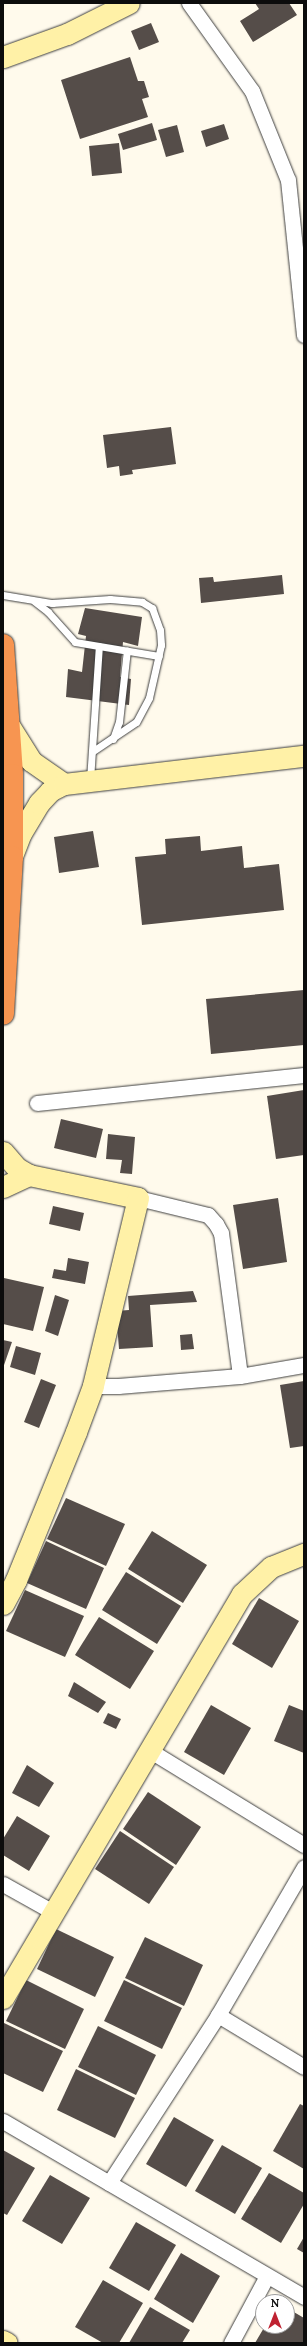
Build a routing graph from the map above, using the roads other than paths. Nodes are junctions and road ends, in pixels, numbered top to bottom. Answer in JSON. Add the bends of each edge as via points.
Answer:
{"nodes":[{"id":1,"x":129,"y":3,"type":"edge"},
{"id":2,"x":189,"y":3,"type":"edge"},
{"id":3,"x":3,"y":57,"type":"edge"},
{"id":4,"x":304,"y":335,"type":"edge"},
{"id":5,"x":3,"y":595,"type":"edge"},
{"id":6,"x":31,"y":600,"type":"junction"},
{"id":7,"x":3,"y":645,"type":"edge"},
{"id":8,"x":99,"y":646,"type":"junction"},
{"id":9,"x":127,"y":650,"type":"junction"},
{"id":10,"x":159,"y":656,"type":"junction"},
{"id":11,"x":10,"y":727,"type":"junction"},
{"id":12,"x":113,"y":740,"type":"junction"},
{"id":13,"x":93,"y":751,"type":"junction"},
{"id":14,"x":304,"y":756,"type":"edge"},
{"id":15,"x":90,"y":782,"type":"junction"},
{"id":16,"x":64,"y":784,"type":"junction"},
{"id":17,"x":12,"y":857,"type":"junction"},
{"id":18,"x":3,"y":1014,"type":"edge"},
{"id":19,"x":304,"y":1075,"type":"edge"},
{"id":20,"x":37,"y":1103,"type":"dead end"},
{"id":21,"x":3,"y":1152,"type":"edge"},
{"id":22,"x":29,"y":1175,"type":"junction"},
{"id":23,"x":3,"y":1187,"type":"edge"},
{"id":24,"x":138,"y":1198,"type":"junction"},
{"id":25,"x":304,"y":1365,"type":"edge"},
{"id":26,"x":240,"y":1376,"type":"junction"},
{"id":27,"x":93,"y":1386,"type":"junction"},
{"id":28,"x":304,"y":1554,"type":"edge"},
{"id":29,"x":3,"y":1604,"type":"edge"},
{"id":30,"x":149,"y":1750,"type":"junction"},
{"id":31,"x":304,"y":1845,"type":"edge"},
{"id":32,"x":304,"y":1867,"type":"edge"},
{"id":33,"x":3,"y":1884,"type":"edge"},
{"id":34,"x":53,"y":1912,"type":"junction"},
{"id":35,"x":3,"y":1998,"type":"edge"},
{"id":36,"x":218,"y":2014,"type":"junction"},
{"id":37,"x":304,"y":2067,"type":"edge"},
{"id":38,"x":3,"y":2121,"type":"edge"},
{"id":39,"x":110,"y":2183,"type":"junction"},
{"id":40,"x":267,"y":2276,"type":"junction"},
{"id":41,"x":304,"y":2297,"type":"edge"},
{"id":42,"x":3,"y":2341,"type":"edge"},
{"id":43,"x":7,"y":2343,"type":"edge"},
{"id":44,"x":230,"y":2343,"type":"edge"}],
"edges":[{"from":1,"to":3,"type":"street","via":[[67,34]]},
{"from":2,"to":4,"type":"street","via":[[252,91],[288,180]]},
{"from":5,"to":6,"type":"lane"},
{"from":6,"to":8,"type":"lane","via":[[48,612],[75,642]]},
{"from":6,"to":10,"type":"lane","via":[[52,603],[110,599],[142,602],[152,608],[160,630]]},
{"from":7,"to":11,"type":"highway"},
{"from":8,"to":9,"type":"lane"},
{"from":8,"to":13,"type":"lane"},
{"from":9,"to":10,"type":"lane"},
{"from":9,"to":12,"type":"lane","via":[[119,722]]},
{"from":10,"to":12,"type":"lane","via":[[154,686],[143,710],[136,722]]},
{"from":11,"to":16,"type":"street","via":[[31,761]]},
{"from":11,"to":17,"type":"highway"},
{"from":12,"to":13,"type":"lane"},
{"from":13,"to":15,"type":"lane"},
{"from":14,"to":15,"type":"street"},
{"from":15,"to":16,"type":"street"},
{"from":16,"to":17,"type":"street","via":[[50,791],[39,802],[24,828]]},
{"from":17,"to":18,"type":"highway"},
{"from":19,"to":20,"type":"street"},
{"from":21,"to":22,"type":"street","via":[[12,1164]]},
{"from":22,"to":23,"type":"street"},
{"from":22,"to":24,"type":"street"},
{"from":24,"to":26,"type":"street","via":[[208,1215],[216,1224],[221,1233]]},
{"from":24,"to":27,"type":"street"},
{"from":25,"to":26,"type":"street"},
{"from":26,"to":27,"type":"street"},
{"from":27,"to":29,"type":"street","via":[[16,1580]]},
{"from":28,"to":30,"type":"street","via":[[272,1566],[242,1594]]},
{"from":30,"to":31,"type":"street"},
{"from":30,"to":34,"type":"street"},
{"from":32,"to":36,"type":"street"},
{"from":33,"to":34,"type":"street"},
{"from":34,"to":35,"type":"street"},
{"from":36,"to":37,"type":"street"},
{"from":36,"to":39,"type":"street"},
{"from":38,"to":39,"type":"street"},
{"from":39,"to":40,"type":"street"},
{"from":40,"to":41,"type":"street"},
{"from":40,"to":44,"type":"street"},
{"from":42,"to":43,"type":"street"}]}
